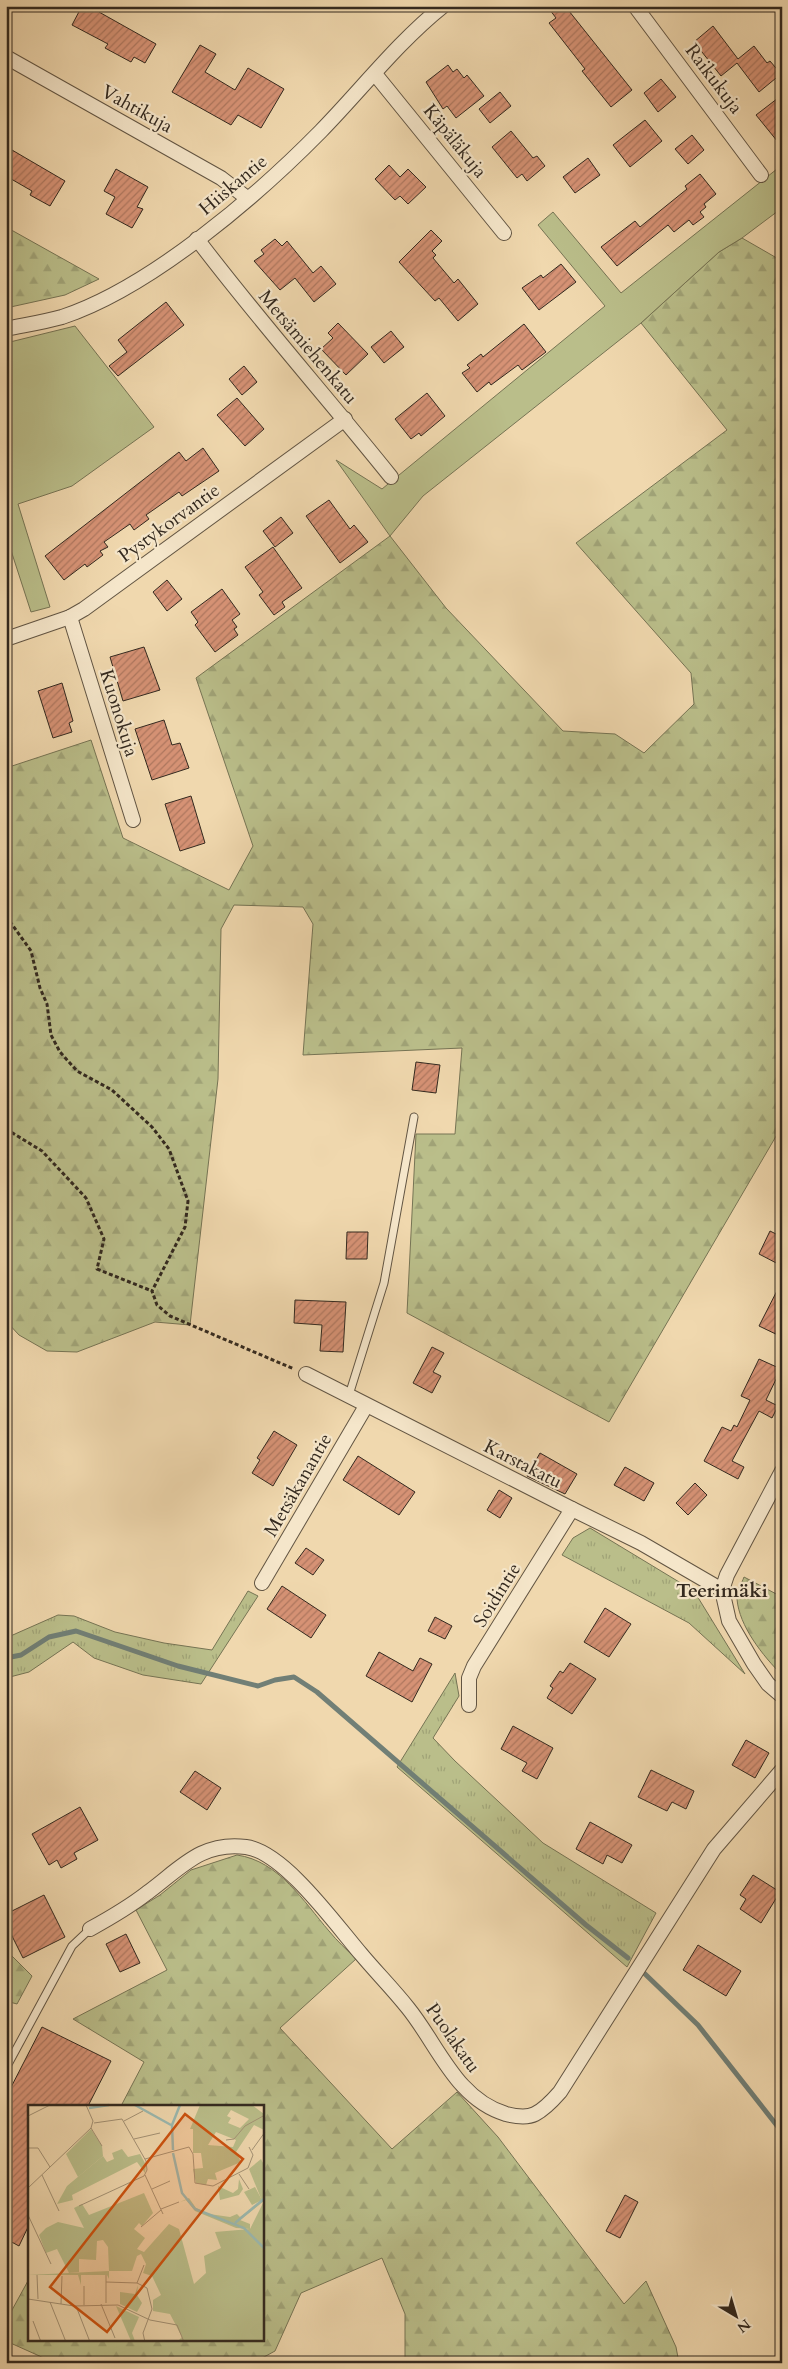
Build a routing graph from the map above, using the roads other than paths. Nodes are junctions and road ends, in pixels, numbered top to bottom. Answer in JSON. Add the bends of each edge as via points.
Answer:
{"nodes":[{"id":1,"x":635,"y":6,"type":"edge"},
{"id":2,"x":434,"y":8,"type":"edge"},
{"id":3,"x":6,"y":57,"type":"edge"},
{"id":4,"x":375,"y":74,"type":"junction"},
{"id":5,"x":761,"y":175,"type":"dead end"},
{"id":6,"x":247,"y":198,"type":"junction"},
{"id":7,"x":504,"y":233,"type":"dead end"},
{"id":8,"x":197,"y":239,"type":"junction"},
{"id":9,"x":6,"y":329,"type":"edge"},
{"id":10,"x":345,"y":419,"type":"junction"},
{"id":11,"x":391,"y":477,"type":"dead end"},
{"id":12,"x":70,"y":617,"type":"junction"},
{"id":13,"x":6,"y":639,"type":"edge"},
{"id":14,"x":134,"y":820,"type":"dead end"},
{"id":15,"x":414,"y":1117,"type":"dead end"},
{"id":16,"x":306,"y":1374,"type":"road end"},
{"id":17,"x":349,"y":1395,"type":"junction"},
{"id":18,"x":366,"y":1406,"type":"junction"},
{"id":19,"x":782,"y":1471,"type":"edge"},
{"id":20,"x":572,"y":1509,"type":"junction"},
{"id":21,"x":262,"y":1583,"type":"dead end"},
{"id":22,"x":722,"y":1590,"type":"junction"},
{"id":23,"x":782,"y":1696,"type":"edge"},
{"id":24,"x":469,"y":1705,"type":"dead end"},
{"id":25,"x":782,"y":1770,"type":"edge"},
{"id":26,"x":90,"y":1930,"type":"joint"},
{"id":27,"x":6,"y":2068,"type":"edge"}],
"edges":[{"from":1,"to":5,"type":"street","name":"Raikukuja"},
{"from":2,"to":4,"type":"street","name":"Hiiskantie"},
{"from":3,"to":6,"type":"street","name":"Vahtikuja","via":[[221,178]]},
{"from":4,"to":6,"type":"street","name":"Hiiskantie","via":[[304,148]]},
{"from":4,"to":7,"type":"street","name":"Käpäläkuja"},
{"from":6,"to":8,"type":"street","name":"Hiiskantie"},
{"from":8,"to":9,"type":"street","name":"Hiiskantie","via":[[133,283],[92,304],[62,317]]},
{"from":8,"to":10,"type":"street","name":"Metsämiehenkatu","via":[[259,320]]},
{"from":10,"to":11,"type":"street","name":"Metsämiehenkatu"},
{"from":10,"to":12,"type":"street","name":"Pystykorvantie"},
{"from":12,"to":13,"type":"street","name":"Pystykorvantie"},
{"from":12,"to":14,"type":"street","name":"Kuonokuja"},
{"from":15,"to":17,"type":"lane","via":[[384,1282]]},
{"from":16,"to":17,"type":"street","name":"Karstakatu"},
{"from":17,"to":18,"type":"street","name":"Karstakatu"},
{"from":18,"to":20,"type":"street","name":"Karstakatu"},
{"from":18,"to":21,"type":"street","name":"Metsäkanantie"},
{"from":19,"to":22,"type":"street"},
{"from":20,"to":22,"type":"street","name":"Karstakatu","via":[[641,1543]]},
{"from":20,"to":24,"type":"street","name":"Soidintie","via":[[474,1666],[469,1678]]},
{"from":22,"to":23,"type":"street","via":[[730,1622],[740,1642],[768,1684]]},
{"from":25,"to":26,"type":"street","name":"Puolakatu","via":[[714,1849],[560,2092],[533,2115],[515,2117],[497,2111],[460,2084],[408,2007],[298,1881],[266,1855],[247,1847],[203,1852],[128,1908]]},
{"from":26,"to":27,"type":"lane","via":[[72,1946]]}]}
